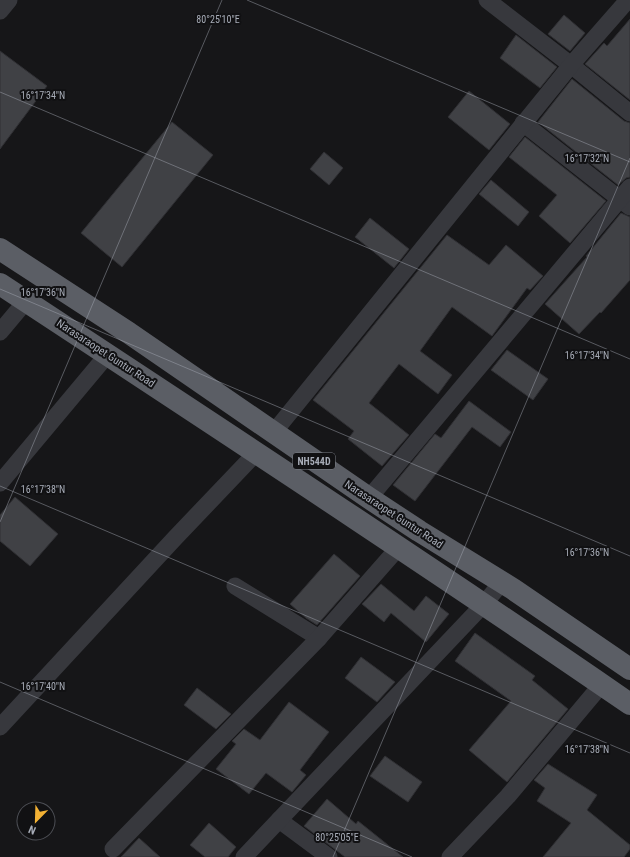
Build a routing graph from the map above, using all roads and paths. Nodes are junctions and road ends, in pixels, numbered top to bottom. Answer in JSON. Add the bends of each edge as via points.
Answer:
{"nodes":[{"id":1,"x":9,"y":0,"type":"edge"},
{"id":2,"x":628,"y":0,"type":"edge"},
{"id":3,"x":492,"y":2,"type":"edge"},
{"id":4,"x":0,"y":11,"type":"edge"},
{"id":5,"x":571,"y":65,"type":"junction"},
{"id":6,"x":630,"y":113,"type":"edge"},
{"id":7,"x":523,"y":123,"type":"junction"},
{"id":8,"x":627,"y":198,"type":"edge"},
{"id":9,"x":0,"y":249,"type":"edge"},
{"id":10,"x":0,"y":284,"type":"edge"},
{"id":11,"x":26,"y":301,"type":"junction"},
{"id":12,"x":0,"y":332,"type":"edge"},
{"id":13,"x":108,"y":354,"type":"junction"},
{"id":14,"x":274,"y":432,"type":"junction"},
{"id":15,"x":256,"y":454,"type":"junction"},
{"id":16,"x":0,"y":483,"type":"edge"},
{"id":17,"x":369,"y":498,"type":"junction"},
{"id":18,"x":399,"y":547,"type":"junction"},
{"id":19,"x":502,"y":582,"type":"junction"},
{"id":20,"x":235,"y":586,"type":"dead end"},
{"id":21,"x":484,"y":604,"type":"junction"},
{"id":22,"x":319,"y":638,"type":"junction"},
{"id":23,"x":630,"y":669,"type":"edge"},
{"id":24,"x":602,"y":684,"type":"junction"},
{"id":25,"x":630,"y":704,"type":"edge"},
{"id":26,"x":0,"y":727,"type":"edge"},
{"id":27,"x":279,"y":820,"type":"junction"},
{"id":28,"x":113,"y":849,"type":"dead end"},
{"id":29,"x":244,"y":857,"type":"edge"},
{"id":30,"x":329,"y":857,"type":"edge"},
{"id":31,"x":450,"y":857,"type":"edge"}],
"edges":[{"from":1,"to":4,"type":"street"},
{"from":2,"to":5,"type":"street"},
{"from":3,"to":5,"type":"street"},
{"from":5,"to":6,"type":"street"},
{"from":5,"to":7,"type":"street"},
{"from":7,"to":8,"type":"street"},
{"from":7,"to":14,"type":"street"},
{"from":8,"to":17,"type":"street"},
{"from":9,"to":14,"type":"highway","name":"Narasaraopet Guntur Road","number":"NH544D","via":[[129,332]]},
{"from":10,"to":11,"type":"highway","name":"Narasaraopet Guntur Road","number":"NH544D"},
{"from":11,"to":12,"type":"street"},
{"from":11,"to":13,"type":"highway","name":"Narasaraopet Guntur Road","number":"NH544D"},
{"from":13,"to":15,"type":"highway","name":"Narasaraopet Guntur Road","number":"NH544D"},
{"from":13,"to":16,"type":"street"},
{"from":14,"to":17,"type":"highway","name":"Narasaraopet Guntur Road","number":"NH544D"},
{"from":15,"to":18,"type":"highway","name":"Narasaraopet Guntur Road","number":"NH544D"},
{"from":15,"to":26,"type":"street"},
{"from":17,"to":19,"type":"highway","name":"Narasaraopet Guntur Road","number":"NH544D"},
{"from":18,"to":21,"type":"highway","name":"Narasaraopet Guntur Road","number":"NH544D"},
{"from":18,"to":22,"type":"street"},
{"from":19,"to":21,"type":"street"},
{"from":19,"to":23,"type":"highway","name":"Narasaraopet Guntur Road","number":"NH544D"},
{"from":20,"to":22,"type":"street"},
{"from":21,"to":24,"type":"highway","name":"Narasaraopet Guntur Road","number":"NH544D"},
{"from":21,"to":27,"type":"street"},
{"from":22,"to":28,"type":"street"},
{"from":24,"to":25,"type":"highway","name":"Narasaraopet Guntur Road","number":"NH544D"},
{"from":24,"to":31,"type":"street","via":[[508,796]]},
{"from":27,"to":29,"type":"street"},
{"from":27,"to":30,"type":"street"}]}
